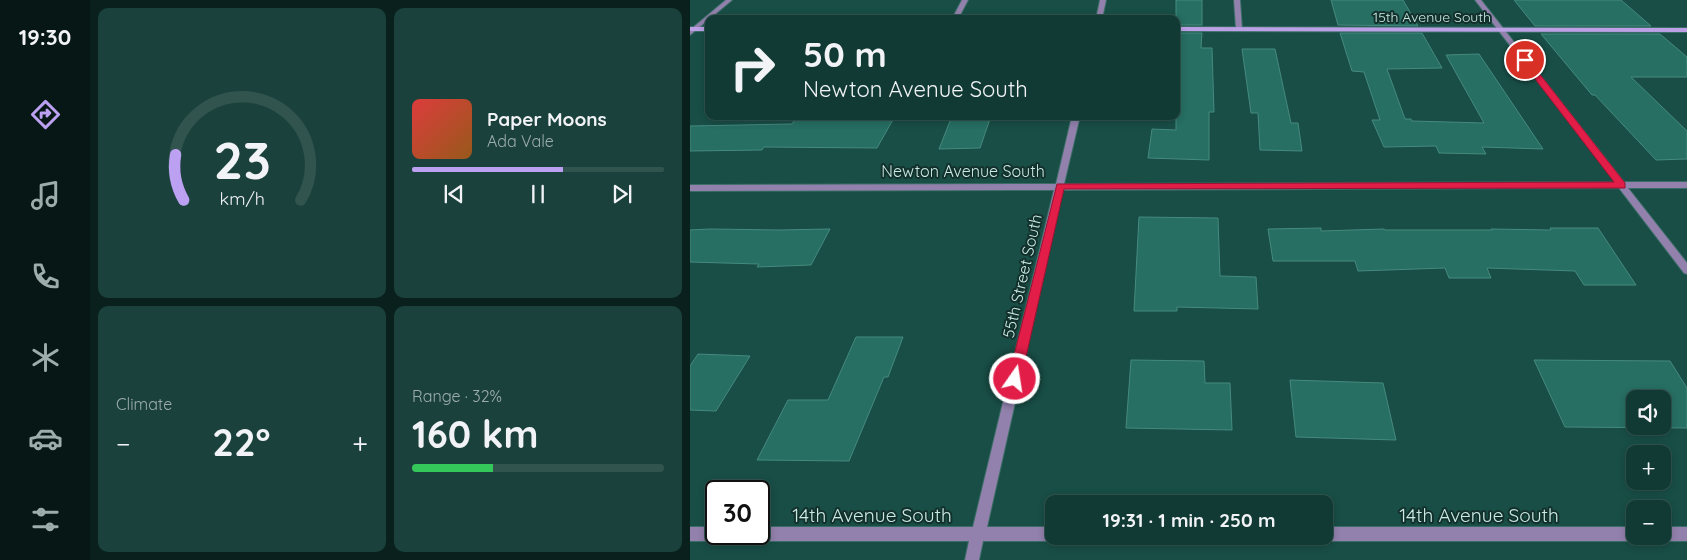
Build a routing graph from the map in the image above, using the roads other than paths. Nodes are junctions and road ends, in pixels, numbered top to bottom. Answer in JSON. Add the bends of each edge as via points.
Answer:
{"nodes":[{"id":1,"x":728,"y":0,"type":"edge"},
{"id":2,"x":965,"y":0,"type":"edge"},
{"id":3,"x":1102,"y":0,"type":"edge"},
{"id":4,"x":1237,"y":0,"type":"edge"},
{"id":5,"x":1478,"y":0,"type":"edge"},
{"id":6,"x":710,"y":15,"type":"edge"},
{"id":7,"x":957,"y":15,"type":"edge"},
{"id":8,"x":1100,"y":15,"type":"edge"},
{"id":9,"x":705,"y":19,"type":"edge"},
{"id":10,"x":705,"y":29,"type":"edge"},
{"id":11,"x":1180,"y":29,"type":"edge"},
{"id":12,"x":1239,"y":29,"type":"junction"},
{"id":13,"x":1501,"y":29,"type":"junction"},
{"id":14,"x":692,"y":30,"type":"edge"},
{"id":15,"x":1687,"y":30,"type":"edge"},
{"id":16,"x":1075,"y":120,"type":"edge"},
{"id":17,"x":1622,"y":185,"type":"junction"},
{"id":18,"x":1687,"y":185,"type":"edge"},
{"id":19,"x":1060,"y":186,"type":"junction"},
{"id":20,"x":690,"y":188,"type":"edge"},
{"id":21,"x":1687,"y":270,"type":"edge"},
{"id":22,"x":690,"y":534,"type":"edge"},
{"id":23,"x":978,"y":534,"type":"junction"},
{"id":24,"x":1045,"y":534,"type":"edge"},
{"id":25,"x":1333,"y":534,"type":"edge"},
{"id":26,"x":1626,"y":534,"type":"edge"},
{"id":27,"x":1671,"y":534,"type":"edge"},
{"id":28,"x":1687,"y":534,"type":"edge"},
{"id":29,"x":972,"y":560,"type":"edge"}],
"edges":[{"from":1,"to":6,"type":"street"},
{"from":2,"to":7,"type":"street"},
{"from":3,"to":8,"type":"street"},
{"from":4,"to":12,"type":"street"},
{"from":5,"to":13,"type":"street"},
{"from":9,"to":14,"type":"street"},
{"from":10,"to":14,"type":"street"},
{"from":11,"to":12,"type":"street","name":"15th Avenue South"},
{"from":12,"to":13,"type":"street","name":"15th Avenue South"},
{"from":13,"to":15,"type":"street","name":"15th Avenue South"},
{"from":13,"to":17,"type":"street"},
{"from":16,"to":19,"type":"street","name":"55th Street South"},
{"from":17,"to":18,"type":"street","name":"Newton Avenue South"},
{"from":17,"to":19,"type":"street","name":"Newton Avenue South"},
{"from":17,"to":21,"type":"street"},
{"from":19,"to":20,"type":"street","name":"Newton Avenue South"},
{"from":19,"to":23,"type":"street","name":"55th Street South"},
{"from":22,"to":23,"type":"street","name":"14th Avenue South"},
{"from":23,"to":24,"type":"street","name":"14th Avenue South"},
{"from":23,"to":29,"type":"street","name":"55th Street South"},
{"from":25,"to":26,"type":"street","name":"14th Avenue South"},
{"from":27,"to":28,"type":"street"}]}
